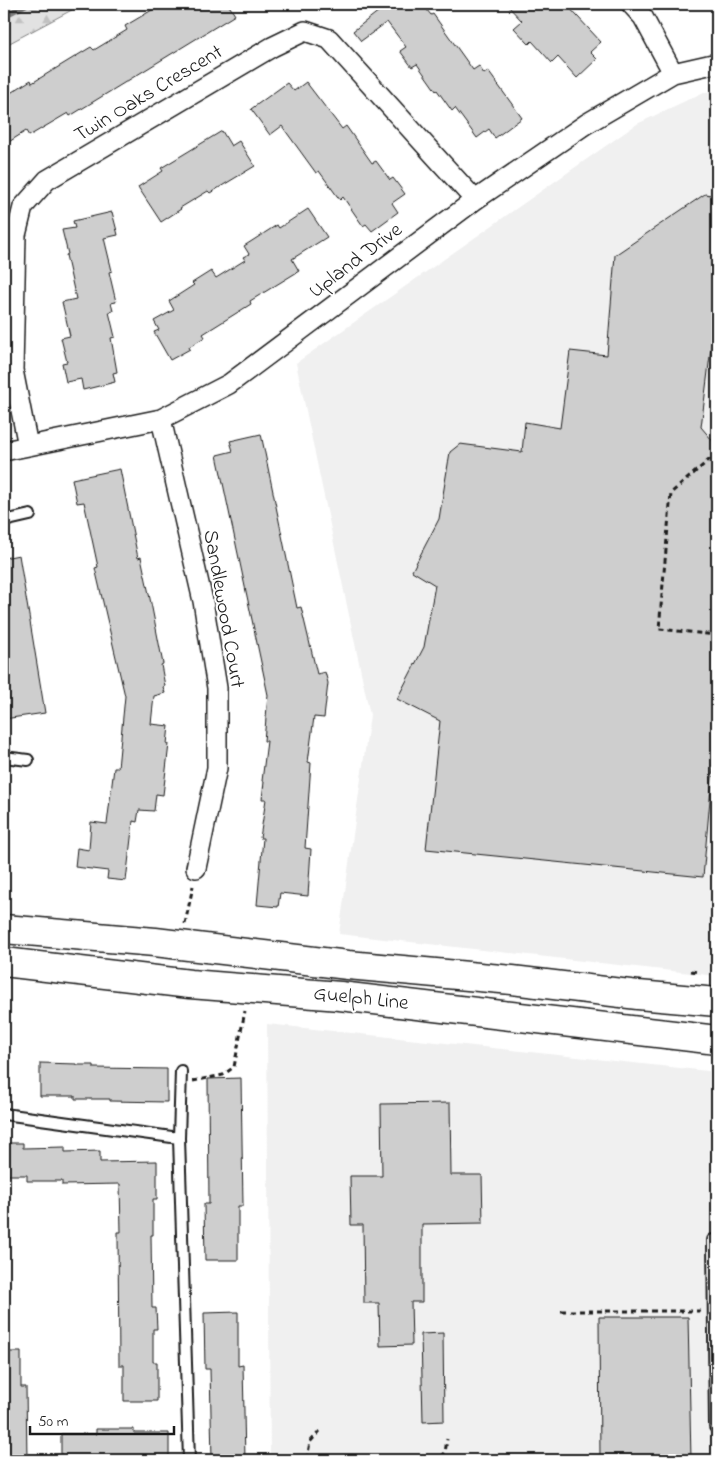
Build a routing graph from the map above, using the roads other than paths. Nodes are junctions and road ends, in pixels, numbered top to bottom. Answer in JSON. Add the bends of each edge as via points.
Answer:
{"nodes":[{"id":1,"x":631,"y":4,"type":"edge"},
{"id":2,"x":717,"y":63,"type":"edge"},
{"id":3,"x":673,"y":73,"type":"junction"},
{"id":4,"x":475,"y":200,"type":"junction"},
{"id":5,"x":161,"y":419,"type":"junction"},
{"id":6,"x":28,"y":446,"type":"junction"},
{"id":7,"x":4,"y":452,"type":"edge"},
{"id":8,"x":30,"y":515,"type":"dead end"},
{"id":9,"x":4,"y":521,"type":"edge"},
{"id":10,"x":4,"y":757,"type":"edge"},
{"id":11,"x":28,"y":760,"type":"dead end"},
{"id":12,"x":196,"y":868,"type":"road end"},
{"id":13,"x":4,"y":928,"type":"edge"},
{"id":14,"x":289,"y":958,"type":"junction"},
{"id":15,"x":4,"y":962,"type":"edge"},
{"id":16,"x":286,"y":992,"type":"junction"},
{"id":17,"x":717,"y":1002,"type":"edge"},
{"id":18,"x":717,"y":1040,"type":"edge"},
{"id":19,"x":181,"y":1071,"type":"dead end"},
{"id":20,"x":4,"y":1114,"type":"edge"},
{"id":21,"x":179,"y":1138,"type":"junction"},
{"id":22,"x":713,"y":1240,"type":"dead end"},
{"id":23,"x":715,"y":1428,"type":"dead end"},
{"id":24,"x":189,"y":1460,"type":"edge"}],
"edges":[{"from":1,"to":3,"type":"street","via":[[643,17]]},
{"from":2,"to":3,"type":"street","name":"Upland Drive"},
{"from":3,"to":4,"type":"street","name":"Upland Drive","via":[[586,124]]},
{"from":4,"to":5,"type":"street","name":"Upland Drive","via":[[230,384]]},
{"from":4,"to":6,"type":"street","name":"Twin Oaks Crescent","via":[[329,39],[305,30],[272,47],[47,180],[23,207],[16,235],[13,370]]},
{"from":5,"to":6,"type":"street","name":"Upland Drive"},
{"from":5,"to":12,"type":"street","name":"Sandlewood Court","via":[[203,601],[217,688],[217,768]]},
{"from":6,"to":7,"type":"street","name":"Upland Drive"},
{"from":8,"to":9,"type":"lane"},
{"from":10,"to":11,"type":"lane"},
{"from":13,"to":14,"type":"main road","name":"Guelph Line"},
{"from":14,"to":16,"type":"main road"},
{"from":14,"to":17,"type":"main road","name":"Guelph Line"},
{"from":15,"to":16,"type":"main road","name":"Guelph Line"},
{"from":16,"to":18,"type":"main road","name":"Guelph Line"},
{"from":19,"to":21,"type":"lane"},
{"from":20,"to":21,"type":"lane"},
{"from":21,"to":24,"type":"lane"},
{"from":22,"to":23,"type":"lane"}]}
